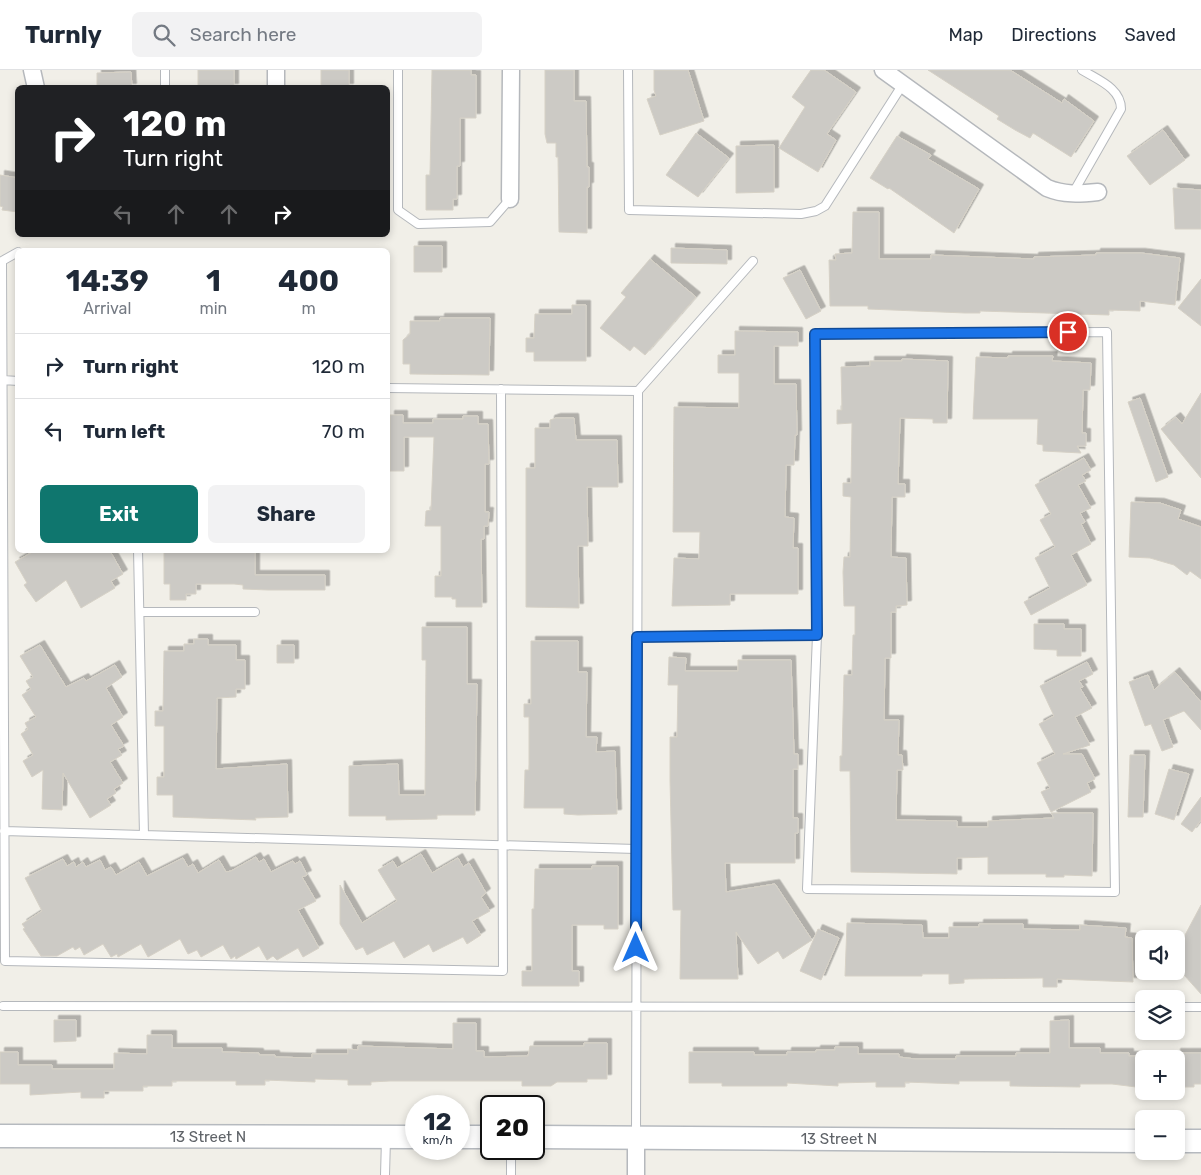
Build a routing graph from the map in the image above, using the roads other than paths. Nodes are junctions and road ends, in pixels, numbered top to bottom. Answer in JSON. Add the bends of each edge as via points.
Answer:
{"nodes":[{"id":1,"x":32,"y":70,"type":"edge"},
{"id":2,"x":165,"y":70,"type":"edge"},
{"id":3,"x":276,"y":70,"type":"edge"},
{"id":4,"x":398,"y":70,"type":"edge"},
{"id":5,"x":511,"y":70,"type":"edge"},
{"id":6,"x":628,"y":70,"type":"edge"},
{"id":7,"x":883,"y":70,"type":"edge"},
{"id":8,"x":1082,"y":70,"type":"edge"},
{"id":9,"x":903,"y":84,"type":"junction"},
{"id":10,"x":35,"y":85,"type":"edge"},
{"id":11,"x":165,"y":85,"type":"edge"},
{"id":12,"x":276,"y":85,"type":"edge"},
{"id":13,"x":1098,"y":192,"type":"dead end"},
{"id":14,"x":1073,"y":194,"type":"junction"},
{"id":15,"x":510,"y":199,"type":"joint"},
{"id":16,"x":15,"y":254,"type":"edge"},
{"id":17,"x":753,"y":262,"type":"dead end"},
{"id":18,"x":3,"y":380,"type":"junction"},
{"id":19,"x":15,"y":381,"type":"edge"},
{"id":20,"x":390,"y":388,"type":"edge"},
{"id":21,"x":501,"y":389,"type":"junction"},
{"id":22,"x":638,"y":391,"type":"junction"},
{"id":23,"x":138,"y":553,"type":"edge"},
{"id":24,"x":140,"y":612,"type":"junction"},
{"id":25,"x":255,"y":612,"type":"dead end"},
{"id":26,"x":817,"y":635,"type":"junction"},
{"id":27,"x":637,"y":637,"type":"junction"},
{"id":28,"x":4,"y":831,"type":"junction"},
{"id":29,"x":144,"y":835,"type":"junction"},
{"id":30,"x":502,"y":845,"type":"junction"},
{"id":31,"x":636,"y":849,"type":"junction"},
{"id":32,"x":4,"y":1006,"type":"dead end"},
{"id":33,"x":636,"y":1007,"type":"junction"},
{"id":34,"x":1135,"y":1007,"type":"edge"},
{"id":35,"x":1185,"y":1007,"type":"edge"},
{"id":36,"x":1201,"y":1007,"type":"edge"},
{"id":37,"x":0,"y":1136,"type":"edge"},
{"id":38,"x":386,"y":1137,"type":"junction"},
{"id":39,"x":405,"y":1137,"type":"edge"},
{"id":40,"x":545,"y":1137,"type":"edge"},
{"id":41,"x":636,"y":1138,"type":"junction"},
{"id":42,"x":1135,"y":1141,"type":"edge"},
{"id":43,"x":1185,"y":1141,"type":"edge"},
{"id":44,"x":1201,"y":1141,"type":"edge"},
{"id":45,"x":511,"y":1160,"type":"edge"},
{"id":46,"x":386,"y":1175,"type":"edge"},
{"id":47,"x":511,"y":1175,"type":"edge"},
{"id":48,"x":636,"y":1175,"type":"edge"}],
"edges":[{"from":1,"to":10,"type":"street"},
{"from":2,"to":11,"type":"lane"},
{"from":3,"to":12,"type":"street"},
{"from":4,"to":15,"type":"lane","via":[[398,210],[418,224],[490,222]]},
{"from":5,"to":15,"type":"street"},
{"from":6,"to":9,"type":"lane","via":[[629,210],[801,214],[816,211],[825,206]]},
{"from":7,"to":9,"type":"street"},
{"from":8,"to":14,"type":"lane","via":[[1117,92],[1121,109]]},
{"from":9,"to":14,"type":"street","via":[[1047,188]]},
{"from":13,"to":14,"type":"street"},
{"from":16,"to":18,"type":"lane","via":[[2,261]]},
{"from":17,"to":22,"type":"lane"},
{"from":18,"to":19,"type":"lane"},
{"from":18,"to":28,"type":"lane"},
{"from":20,"to":21,"type":"lane"},
{"from":21,"to":22,"type":"lane"},
{"from":21,"to":30,"type":"lane"},
{"from":22,"to":27,"type":"lane"},
{"from":23,"to":24,"type":"lane"},
{"from":24,"to":25,"type":"lane"},
{"from":24,"to":29,"type":"lane"},
{"from":26,"to":26,"type":"lane","via":[[807,890],[1115,892],[1107,332],[815,334]]},
{"from":26,"to":27,"type":"lane"},
{"from":27,"to":31,"type":"lane"},
{"from":28,"to":29,"type":"lane"},
{"from":28,"to":30,"type":"lane","via":[[5,961],[503,971]]},
{"from":29,"to":30,"type":"lane"},
{"from":30,"to":31,"type":"lane"},
{"from":31,"to":33,"type":"lane"},
{"from":32,"to":33,"type":"lane"},
{"from":33,"to":34,"type":"lane"},
{"from":33,"to":41,"type":"lane"},
{"from":35,"to":36,"type":"lane"},
{"from":37,"to":38,"type":"street","name":"13 Street N"},
{"from":38,"to":39,"type":"street","name":"13 Street N"},
{"from":38,"to":46,"type":"lane"},
{"from":40,"to":41,"type":"street","name":"13 Street N"},
{"from":41,"to":42,"type":"street","name":"13 Street N"},
{"from":41,"to":48,"type":"street"},
{"from":43,"to":44,"type":"street"},
{"from":45,"to":47,"type":"lane"}]}
